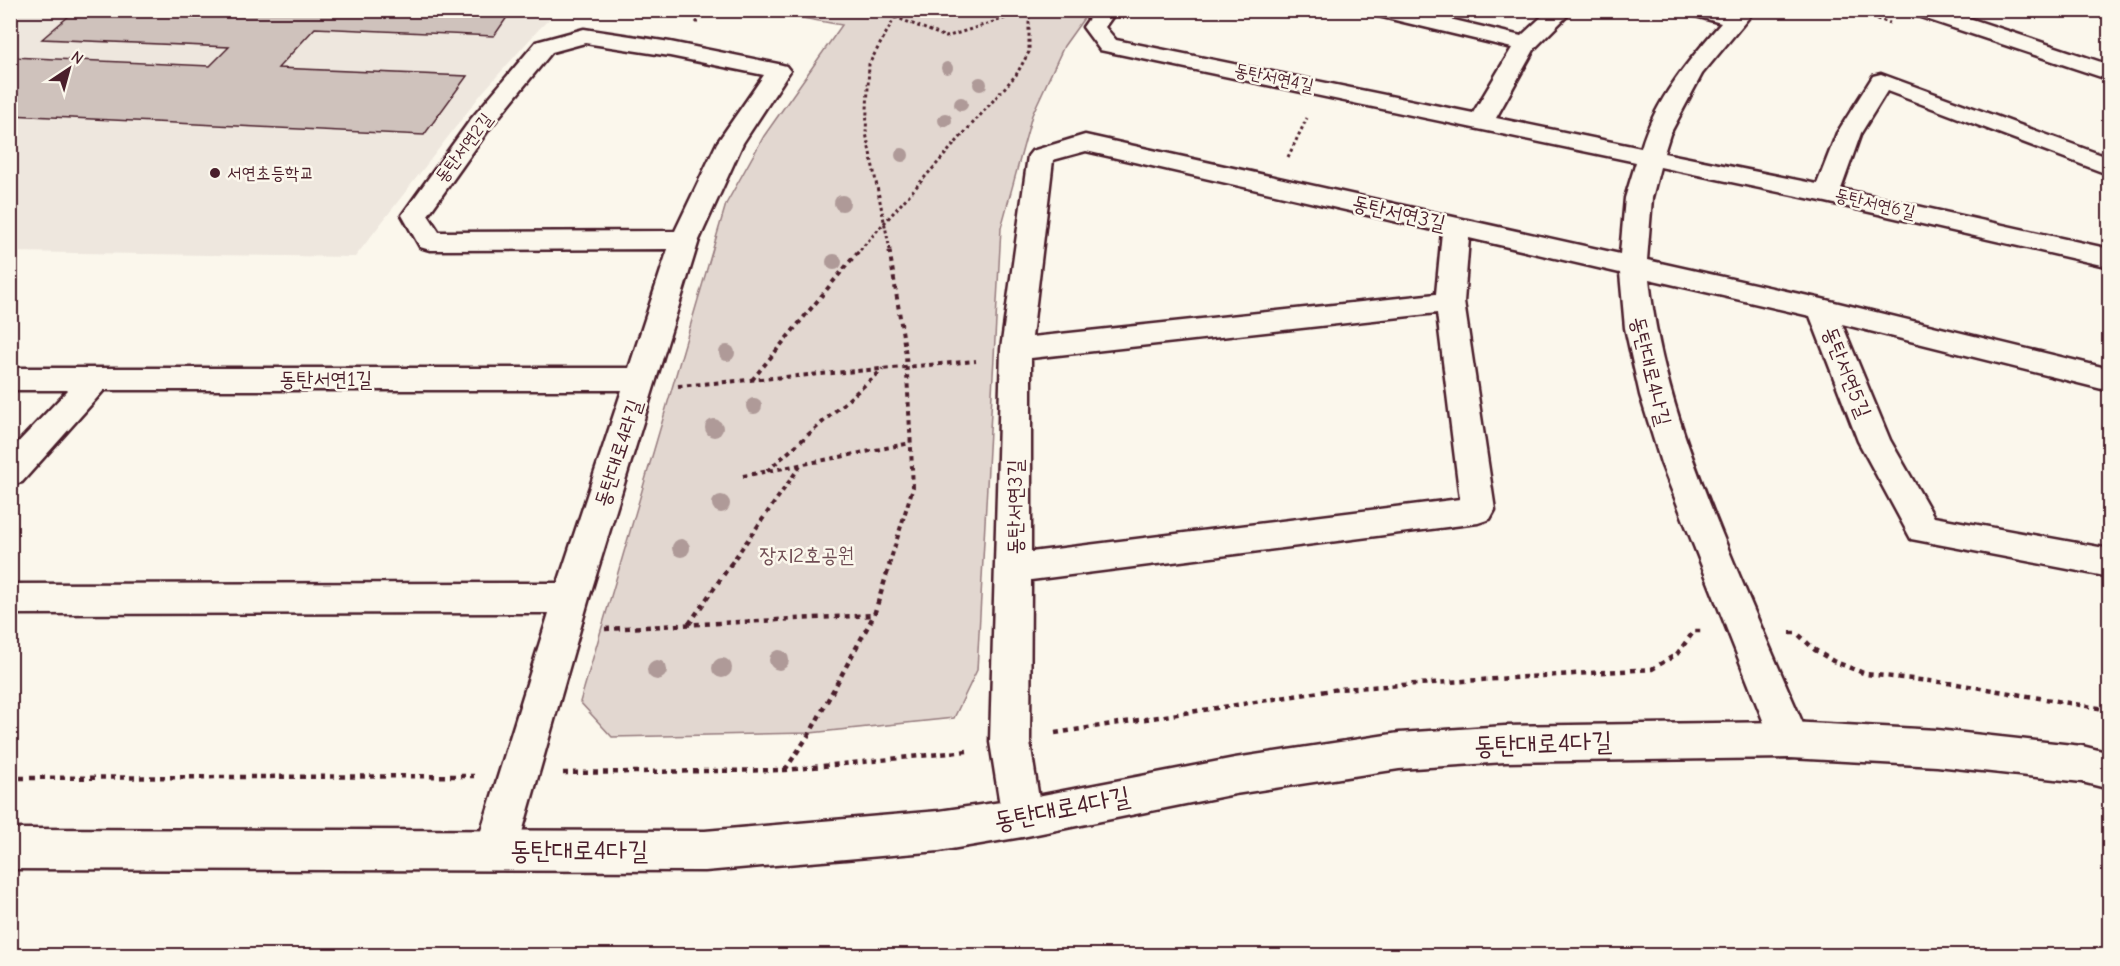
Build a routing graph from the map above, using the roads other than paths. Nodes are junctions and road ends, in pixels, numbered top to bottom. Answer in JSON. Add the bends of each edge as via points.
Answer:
{"nodes":[{"id":1,"x":1106,"y":10,"type":"edge"},
{"id":2,"x":1382,"y":10,"type":"edge"},
{"id":3,"x":1562,"y":10,"type":"edge"},
{"id":4,"x":1700,"y":10,"type":"edge"},
{"id":5,"x":1922,"y":10,"type":"edge"},
{"id":6,"x":1739,"y":15,"type":"edge"},
{"id":7,"x":1526,"y":44,"type":"junction"},
{"id":8,"x":778,"y":71,"type":"joint"},
{"id":9,"x":2109,"y":73,"type":"edge"},
{"id":10,"x":1482,"y":121,"type":"junction"},
{"id":11,"x":1649,"y":155,"type":"junction"},
{"id":12,"x":2109,"y":166,"type":"edge"},
{"id":13,"x":1826,"y":194,"type":"junction"},
{"id":14,"x":1456,"y":226,"type":"junction"},
{"id":15,"x":685,"y":240,"type":"junction"},
{"id":16,"x":2109,"y":258,"type":"edge"},
{"id":17,"x":1633,"y":266,"type":"junction"},
{"id":18,"x":1450,"y":302,"type":"junction"},
{"id":19,"x":1822,"y":309,"type":"junction"},
{"id":20,"x":1016,"y":349,"type":"junction"},
{"id":21,"x":97,"y":378,"type":"junction"},
{"id":22,"x":10,"y":379,"type":"edge"},
{"id":23,"x":641,"y":379,"type":"junction"},
{"id":24,"x":2109,"y":380,"type":"edge"},
{"id":25,"x":10,"y":473,"type":"edge"},
{"id":26,"x":2109,"y":563,"type":"edge"},
{"id":27,"x":1014,"y":568,"type":"junction"},
{"id":28,"x":10,"y":599,"type":"edge"},
{"id":29,"x":567,"y":615,"type":"junction"},
{"id":30,"x":1790,"y":740,"type":"junction"},
{"id":31,"x":2109,"y":771,"type":"edge"},
{"id":32,"x":1022,"y":818,"type":"junction"},
{"id":33,"x":10,"y":849,"type":"edge"},
{"id":34,"x":496,"y":850,"type":"junction"}],
"edges":[{"from":1,"to":10,"type":"street","name":"동탄서연4길","via":[[1094,27],[1108,45]]},
{"from":2,"to":7,"type":"street"},
{"from":3,"to":7,"type":"street"},
{"from":4,"to":6,"type":"street"},
{"from":5,"to":9,"type":"street"},
{"from":6,"to":11,"type":"street","name":"동탄대로4나길","via":[[1686,79]]},
{"from":7,"to":10,"type":"street"},
{"from":8,"to":15,"type":"street","name":"동탄대로4라길","via":[[730,143]]},
{"from":8,"to":15,"type":"street","name":"동탄서연2길","via":[[584,36],[544,47],[480,124],[415,215],[430,241]]},
{"from":10,"to":11,"type":"street","name":"동탄서연4길"},
{"from":11,"to":13,"type":"street","name":"동탄서연4길"},
{"from":11,"to":17,"type":"street","name":"동탄대로4나길","via":[[1635,216]]},
{"from":12,"to":13,"type":"street","name":"동탄서연6길","via":[[1881,81],[1848,133]]},
{"from":13,"to":16,"type":"street","name":"동탄서연6길"},
{"from":14,"to":17,"type":"street","name":"동탄서연3길"},
{"from":14,"to":18,"type":"street","name":"동탄서연3길"},
{"from":14,"to":20,"type":"street","name":"동탄서연3길","via":[[1085,143],[1041,156]]},
{"from":15,"to":23,"type":"street","name":"동탄대로4라길"},
{"from":17,"to":19,"type":"street","name":"동탄서연3길"},
{"from":17,"to":30,"type":"street","name":"동탄대로4나길","via":[[1646,367],[1662,423]]},
{"from":18,"to":20,"type":"street"},
{"from":18,"to":27,"type":"street","name":"동탄서연3길","via":[[1478,510]]},
{"from":19,"to":24,"type":"street","name":"동탄서연5길"},
{"from":19,"to":26,"type":"street","name":"동탄서연5길","via":[[1874,441],[1923,529]]},
{"from":20,"to":27,"type":"street","name":"동탄서연3길"},
{"from":21,"to":22,"type":"street","name":"동탄서연1길"},
{"from":21,"to":23,"type":"street","name":"동탄서연1길"},
{"from":21,"to":25,"type":"street"},
{"from":23,"to":29,"type":"street","name":"동탄대로4라길"},
{"from":27,"to":32,"type":"street","via":[[1010,742]]},
{"from":28,"to":29,"type":"street"},
{"from":29,"to":34,"type":"street","name":"동탄대로4라길"},
{"from":30,"to":31,"type":"street","name":"동탄대로4다길","via":[[1936,748],[2082,764]]},
{"from":30,"to":32,"type":"street","name":"동탄대로4다길","via":[[1505,744],[1399,751],[1235,776]]},
{"from":32,"to":34,"type":"street","name":"동탄대로4다길","via":[[939,831],[705,851]]},
{"from":33,"to":34,"type":"street","name":"동탄대로4다길"}]}
